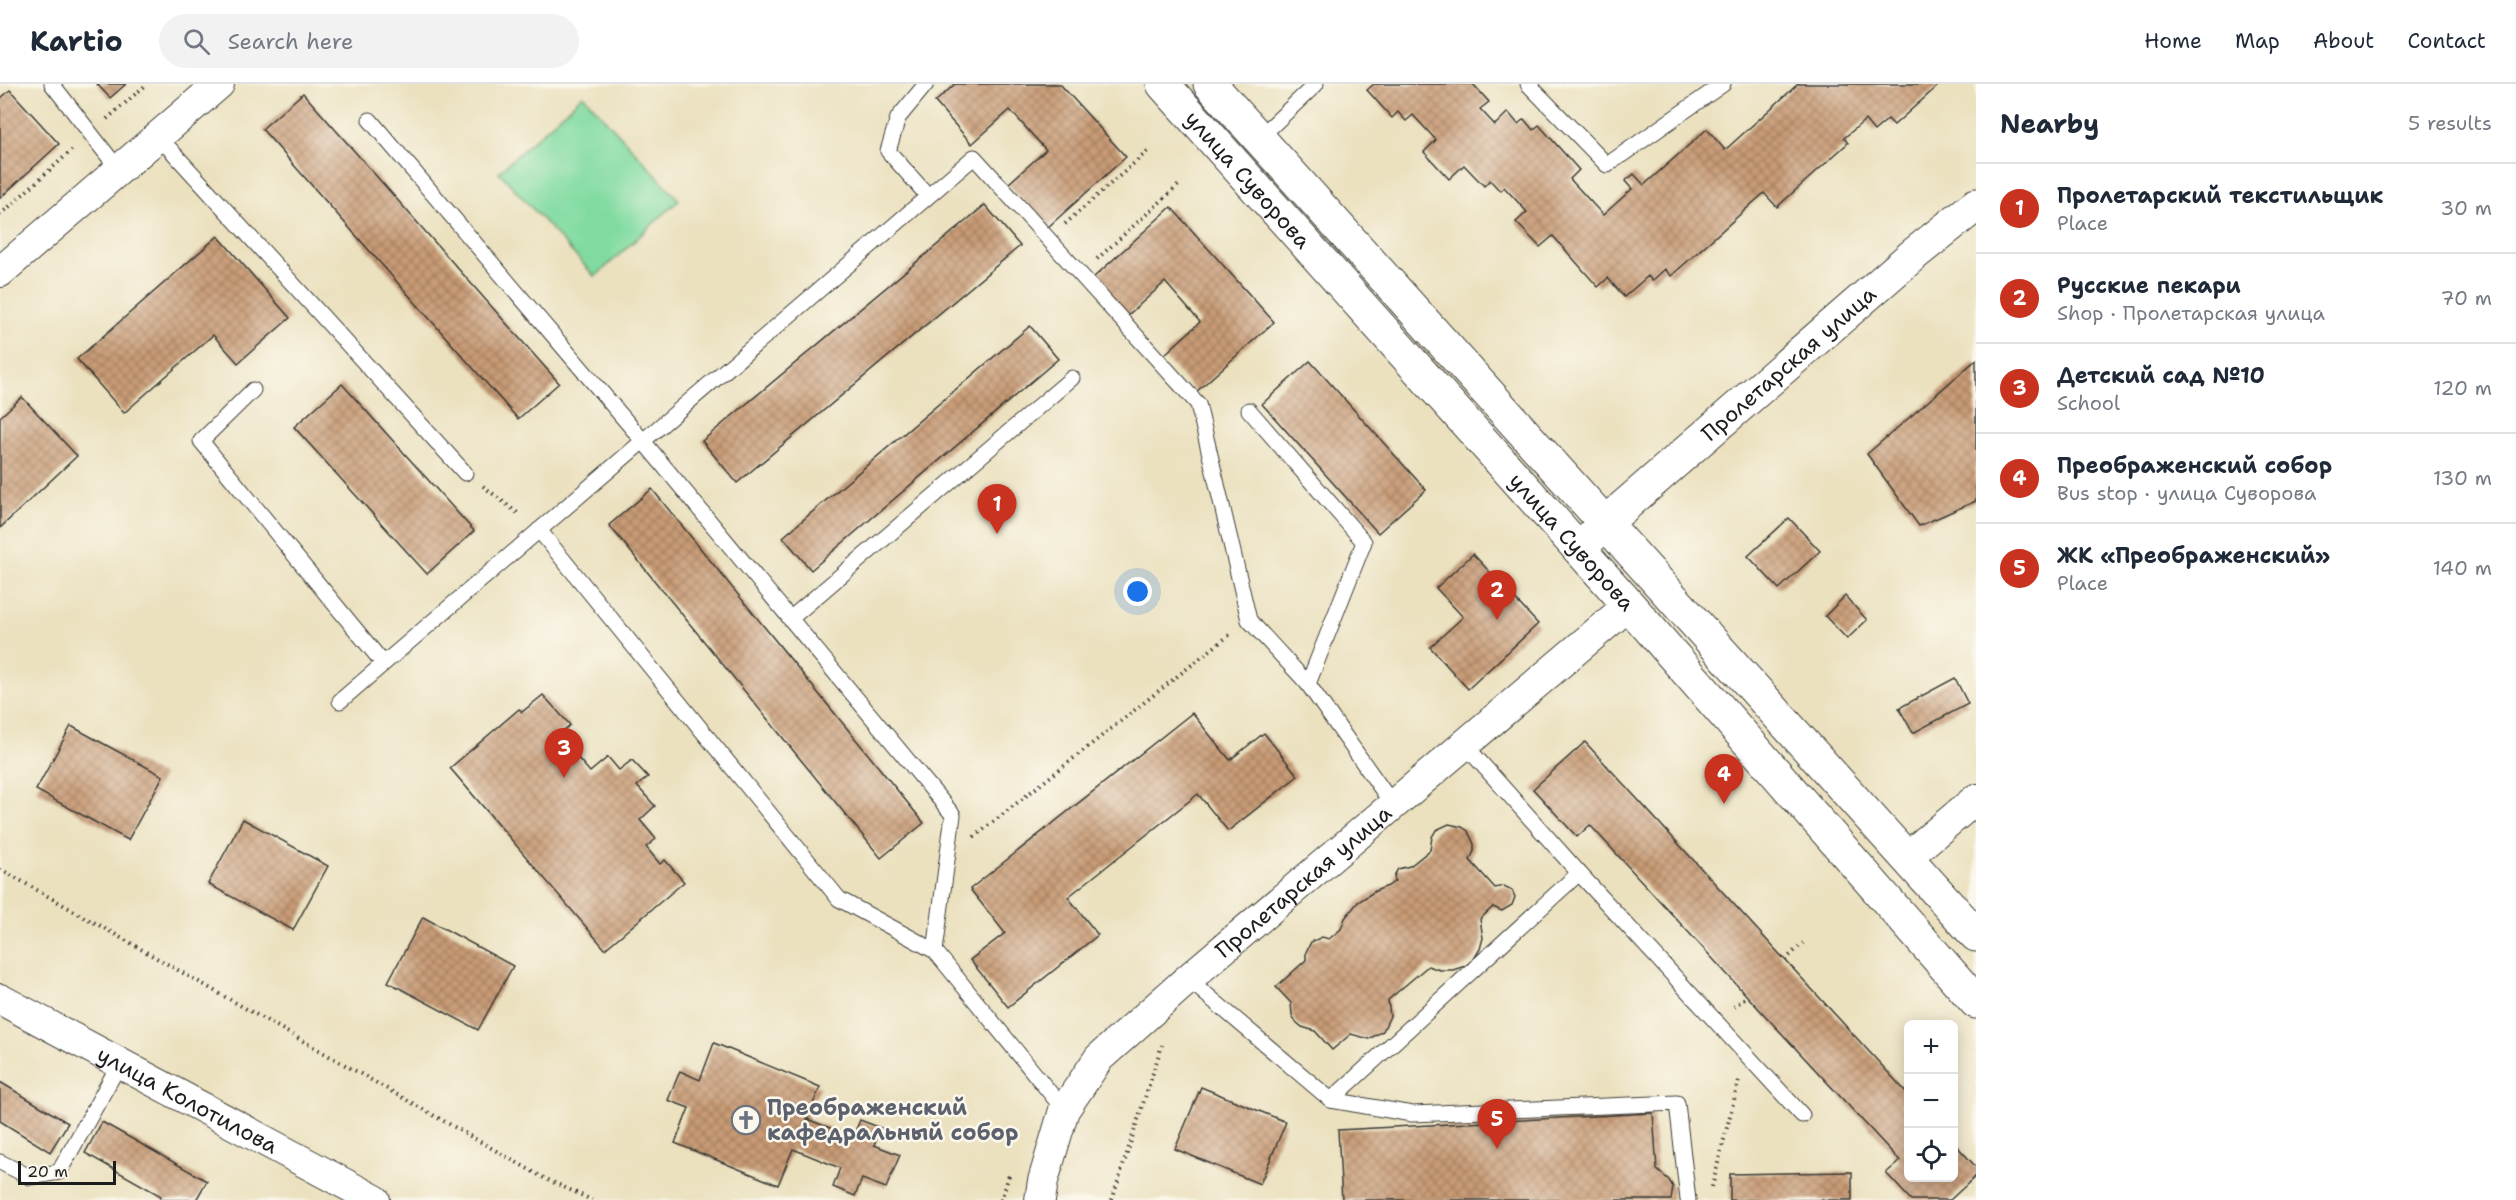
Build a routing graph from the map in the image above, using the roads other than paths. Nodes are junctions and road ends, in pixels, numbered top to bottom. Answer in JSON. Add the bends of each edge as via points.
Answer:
{"nodes":[{"id":1,"x":52,"y":84,"type":"edge"},
{"id":2,"x":219,"y":84,"type":"edge"},
{"id":3,"x":926,"y":84,"type":"edge"},
{"id":4,"x":1163,"y":84,"type":"edge"},
{"id":5,"x":1210,"y":84,"type":"edge"},
{"id":6,"x":1316,"y":84,"type":"edge"},
{"id":7,"x":1528,"y":84,"type":"edge"},
{"id":8,"x":1723,"y":84,"type":"edge"},
{"id":9,"x":370,"y":120,"type":"dead end"},
{"id":10,"x":159,"y":137,"type":"junction"},
{"id":11,"x":1258,"y":139,"type":"junction"},
{"id":12,"x":119,"y":171,"type":"junction"},
{"id":13,"x":928,"y":196,"type":"junction"},
{"id":14,"x":1976,"y":206,"type":"edge"},
{"id":15,"x":0,"y":272,"type":"edge"},
{"id":16,"x":1071,"y":378,"type":"dead end"},
{"id":17,"x":253,"y":390,"type":"dead end"},
{"id":18,"x":1249,"y":410,"type":"dead end"},
{"id":19,"x":643,"y":441,"type":"junction"},
{"id":20,"x":465,"y":473,"type":"road end"},
{"id":21,"x":1605,"y":523,"type":"junction"},
{"id":22,"x":539,"y":530,"type":"junction"},
{"id":23,"x":1579,"y":549,"type":"junction"},
{"id":24,"x":1629,"y":605,"type":"junction"},
{"id":25,"x":790,"y":619,"type":"junction"},
{"id":26,"x":383,"y":663,"type":"junction"},
{"id":27,"x":1308,"y":684,"type":"junction"},
{"id":28,"x":340,"y":700,"type":"dead end"},
{"id":29,"x":1465,"y":745,"type":"junction"},
{"id":30,"x":1976,"y":800,"type":"edge"},
{"id":31,"x":1393,"y":805,"type":"junction"},
{"id":32,"x":1907,"y":857,"type":"junction"},
{"id":33,"x":1579,"y":873,"type":"junction"},
{"id":34,"x":1976,"y":935,"type":"edge"},
{"id":35,"x":935,"y":951,"type":"junction"},
{"id":36,"x":1188,"y":979,"type":"junction"},
{"id":37,"x":0,"y":999,"type":"edge"},
{"id":38,"x":1976,"y":1002,"type":"edge"},
{"id":39,"x":120,"y":1063,"type":"junction"},
{"id":40,"x":1331,"y":1100,"type":"junction"},
{"id":41,"x":1064,"y":1110,"type":"junction"},
{"id":42,"x":1802,"y":1115,"type":"dead end"},
{"id":43,"x":0,"y":1162,"type":"edge"},
{"id":44,"x":344,"y":1192,"type":"edge"},
{"id":45,"x":375,"y":1200,"type":"edge"},
{"id":46,"x":1040,"y":1200,"type":"edge"},
{"id":47,"x":1688,"y":1200,"type":"edge"}],
"edges":[{"from":1,"to":12,"type":"lane"},
{"from":2,"to":10,"type":"street"},
{"from":3,"to":13,"type":"lane","via":[[898,118],[888,151]]},
{"from":4,"to":23,"type":"main road","name":"улица Суворова"},
{"from":5,"to":11,"type":"main road","name":"улица Суворова"},
{"from":6,"to":11,"type":"lane"},
{"from":7,"to":8,"type":"lane","via":[[1607,165]]},
{"from":9,"to":19,"type":"lane"},
{"from":10,"to":12,"type":"street"},
{"from":10,"to":20,"type":"lane"},
{"from":11,"to":21,"type":"main road","name":"улица Суворова"},
{"from":12,"to":15,"type":"street"},
{"from":13,"to":19,"type":"lane"},
{"from":13,"to":27,"type":"lane","via":[[974,157],[1198,404],[1249,620]]},
{"from":14,"to":21,"type":"main road","name":"Пролетарская улица","via":[[1913,255]]},
{"from":16,"to":25,"type":"lane"},
{"from":17,"to":26,"type":"lane","via":[[201,441]]},
{"from":18,"to":27,"type":"lane","via":[[1364,542]]},
{"from":19,"to":22,"type":"lane"},
{"from":19,"to":25,"type":"lane"},
{"from":21,"to":23,"type":"main road","name":"Пролетарская улица"},
{"from":21,"to":32,"type":"main road","name":"улица Суворова"},
{"from":22,"to":26,"type":"lane"},
{"from":22,"to":35,"type":"lane","via":[[839,899]]},
{"from":23,"to":24,"type":"main road","name":"улица Суворова"},
{"from":24,"to":29,"type":"street","name":"Пролетарская улица"},
{"from":24,"to":38,"type":"main road","name":"улица Суворова"},
{"from":25,"to":35,"type":"lane","via":[[953,815]]},
{"from":26,"to":28,"type":"lane"},
{"from":27,"to":31,"type":"lane"},
{"from":29,"to":31,"type":"street","name":"Пролетарская улица"},
{"from":29,"to":33,"type":"lane"},
{"from":30,"to":32,"type":"street"},
{"from":31,"to":36,"type":"street","name":"Пролетарская улица"},
{"from":32,"to":34,"type":"main road","name":"улица Суворова"},
{"from":33,"to":40,"type":"lane"},
{"from":33,"to":42,"type":"lane"},
{"from":35,"to":41,"type":"lane"},
{"from":36,"to":40,"type":"lane"},
{"from":36,"to":41,"type":"street","name":"Пролетарская улица","via":[[1099,1058]]},
{"from":37,"to":39,"type":"street","name":"улица Колотилова"},
{"from":39,"to":43,"type":"lane","via":[[58,1172],[30,1177]]},
{"from":39,"to":44,"type":"street","name":"улица Колотилова"},
{"from":40,"to":47,"type":"lane","via":[[1412,1114],[1677,1103]]},
{"from":41,"to":46,"type":"street","name":"Пролетарская улица"},
{"from":44,"to":45,"type":"street","name":"улица Колотилова"}]}
